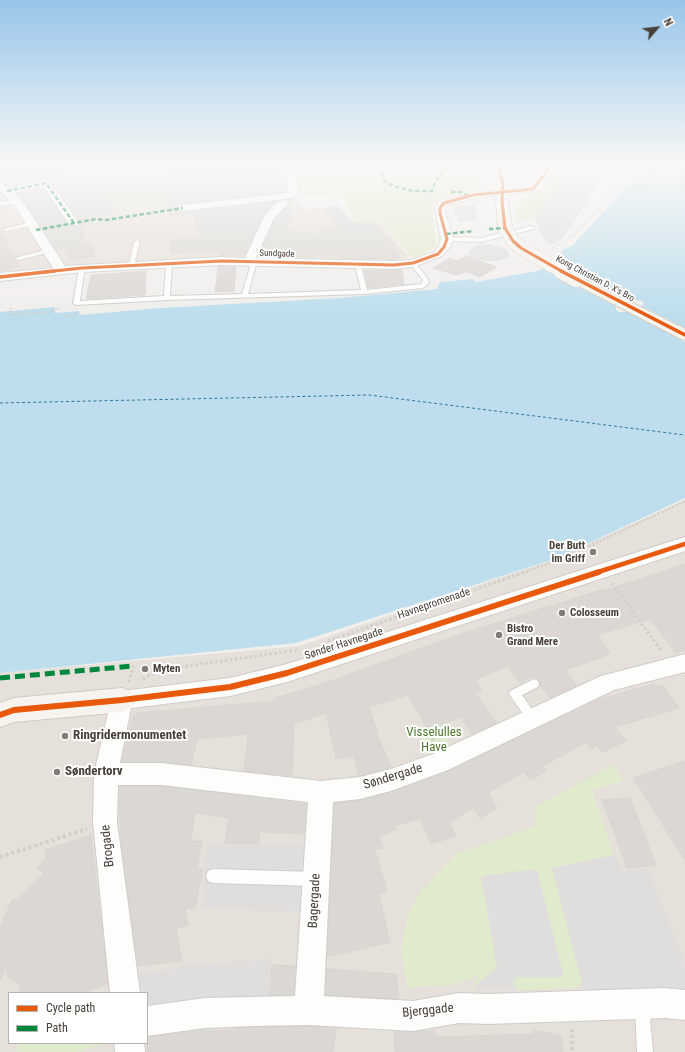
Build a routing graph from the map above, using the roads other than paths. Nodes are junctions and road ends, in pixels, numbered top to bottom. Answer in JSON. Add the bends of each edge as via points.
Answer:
{"nodes":[{"id":1,"x":26,"y":215,"type":"edge"},
{"id":2,"x":68,"y":215,"type":"edge"},
{"id":3,"x":271,"y":215,"type":"edge"},
{"id":4,"x":441,"y":215,"type":"edge"},
{"id":5,"x":503,"y":215,"type":"edge"},
{"id":6,"x":74,"y":223,"type":"dead end"},
{"id":7,"x":32,"y":224,"type":"junction"},
{"id":8,"x":532,"y":228,"type":"dead end"},
{"id":9,"x":6,"y":229,"type":"dead end"},
{"id":10,"x":447,"y":239,"type":"junction"},
{"id":11,"x":137,"y":242,"type":"dead end"},
{"id":12,"x":49,"y":251,"type":"junction"},
{"id":13,"x":18,"y":258,"type":"dead end"},
{"id":14,"x":252,"y":261,"type":"junction"},
{"id":15,"x":169,"y":263,"type":"junction"},
{"id":16,"x":413,"y":263,"type":"junction"},
{"id":17,"x":131,"y":265,"type":"junction"},
{"id":18,"x":358,"y":265,"type":"junction"},
{"id":19,"x":82,"y":268,"type":"junction"},
{"id":20,"x":61,"y":270,"type":"junction"},
{"id":21,"x":0,"y":276,"type":"edge"},
{"id":22,"x":364,"y":292,"type":"junction"},
{"id":23,"x":245,"y":295,"type":"junction"},
{"id":24,"x":167,"y":298,"type":"junction"},
{"id":25,"x":685,"y":335,"type":"edge"},
{"id":26,"x":685,"y":544,"type":"edge"},
{"id":27,"x":679,"y":664,"type":"edge"},
{"id":28,"x":534,"y":684,"type":"dead end"},
{"id":29,"x":125,"y":694,"type":"junction"},
{"id":30,"x":0,"y":715,"type":"edge"},
{"id":31,"x":532,"y":718,"type":"junction"},
{"id":32,"x":106,"y":774,"type":"junction"},
{"id":33,"x":321,"y":792,"type":"junction"},
{"id":34,"x":213,"y":876,"type":"dead end"},
{"id":35,"x":316,"y":879,"type":"junction"},
{"id":36,"x":125,"y":992,"type":"edge"},
{"id":37,"x":642,"y":1004,"type":"junction"},
{"id":38,"x":685,"y":1005,"type":"edge"},
{"id":39,"x":309,"y":1010,"type":"junction"},
{"id":40,"x":148,"y":1021,"type":"edge"},
{"id":41,"x":645,"y":1052,"type":"edge"}],
"edges":[{"from":1,"to":7,"type":"street"},
{"from":2,"to":6,"type":"street"},
{"from":3,"to":14,"type":"street","name":"Sundgade"},
{"from":4,"to":10,"type":"street"},
{"from":5,"to":25,"type":"street","name":"Kong Christian D. X's Bro","bridge":true,"via":[[505,228],[513,241],[531,255]]},
{"from":7,"to":9,"type":"lane"},
{"from":7,"to":12,"type":"street"},
{"from":8,"to":10,"type":"lane","via":[[481,240]]},
{"from":10,"to":16,"type":"street","name":"Sundgade","via":[[438,254]]},
{"from":11,"to":17,"type":"lane"},
{"from":12,"to":13,"type":"lane"},
{"from":12,"to":20,"type":"street"},
{"from":14,"to":15,"type":"street","name":"Sundgade"},
{"from":14,"to":18,"type":"street","name":"Sundgade"},
{"from":14,"to":23,"type":"lane"},
{"from":15,"to":17,"type":"street","name":"Sundgade"},
{"from":15,"to":24,"type":"lane"},
{"from":16,"to":18,"type":"street","name":"Sundgade"},
{"from":16,"to":22,"type":"lane","via":[[426,280],[423,286]]},
{"from":17,"to":19,"type":"street","name":"Sundgade"},
{"from":18,"to":22,"type":"lane"},
{"from":19,"to":20,"type":"street","name":"Sundgade"},
{"from":19,"to":24,"type":"lane","via":[[76,303]]},
{"from":20,"to":21,"type":"street","name":"Sundgade"},
{"from":22,"to":23,"type":"lane"},
{"from":23,"to":24,"type":"lane"},
{"from":26,"to":29,"type":"street","name":"Sønder Havnegade","via":[[287,673],[230,687]]},
{"from":27,"to":31,"type":"street","name":"Søndergade","via":[[610,682]]},
{"from":28,"to":31,"type":"lane","via":[[514,694]]},
{"from":29,"to":30,"type":"street","name":"Sønder Havnegade","via":[[14,710]]},
{"from":29,"to":32,"type":"street","name":"Brogade"},
{"from":31,"to":33,"type":"street","name":"Søndergade","via":[[440,762],[391,780],[360,788]]},
{"from":32,"to":33,"type":"street","name":"Søndergade","via":[[162,774]]},
{"from":32,"to":36,"type":"street","name":"Brogade","via":[[105,822]]},
{"from":33,"to":35,"type":"street","name":"Bagergade"},
{"from":34,"to":35,"type":"lane"},
{"from":35,"to":39,"type":"street","name":"Bagergade"},
{"from":37,"to":38,"type":"street","name":"Bjerggade"},
{"from":37,"to":39,"type":"street","name":"Bjerggade","via":[[459,1008],[413,1016]]},
{"from":37,"to":41,"type":"lane"},
{"from":39,"to":40,"type":"street","name":"Bjerggade","via":[[205,1013]]}]}
